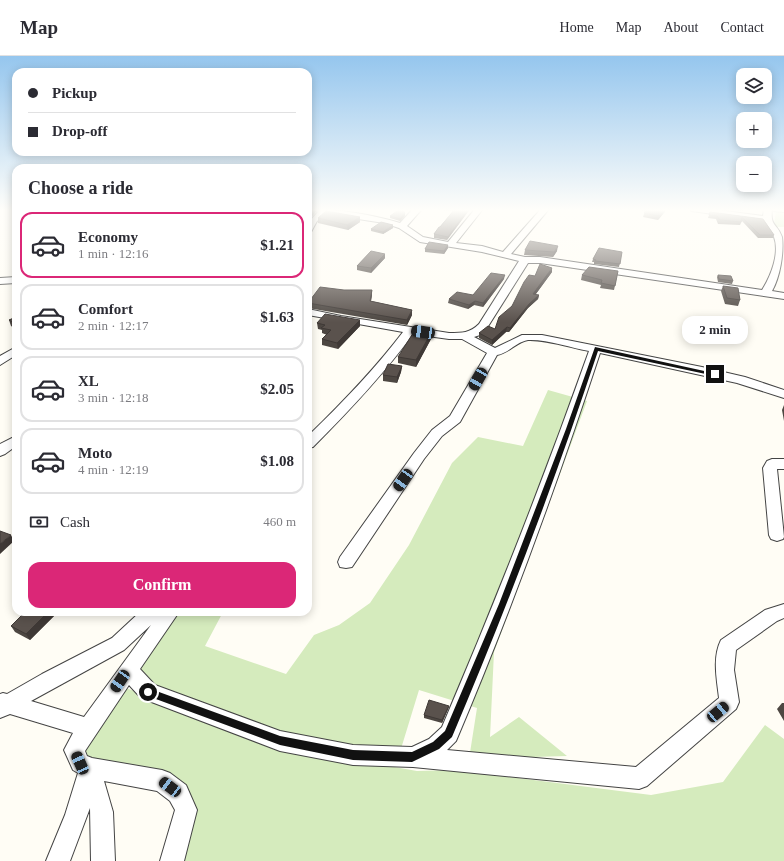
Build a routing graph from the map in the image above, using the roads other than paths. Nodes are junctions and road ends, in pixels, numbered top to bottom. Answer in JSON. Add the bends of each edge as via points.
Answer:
{"nodes":[{"id":1,"x":456,"y":247,"type":"edge"},
{"id":2,"x":512,"y":247,"type":"edge"},
{"id":3,"x":780,"y":247,"type":"edge"},
{"id":4,"x":505,"y":255,"type":"junction"},
{"id":5,"x":525,"y":260,"type":"junction"},
{"id":6,"x":12,"y":280,"type":"edge"},
{"id":7,"x":0,"y":281,"type":"edge"},
{"id":8,"x":766,"y":292,"type":"junction"},
{"id":9,"x":784,"y":296,"type":"edge"},
{"id":10,"x":312,"y":313,"type":"edge"},
{"id":11,"x":410,"y":330,"type":"junction"},
{"id":12,"x":464,"y":336,"type":"junction"},
{"id":13,"x":596,"y":349,"type":"junction"},
{"id":14,"x":493,"y":352,"type":"junction"},
{"id":15,"x":12,"y":353,"type":"edge"},
{"id":16,"x":0,"y":361,"type":"edge"},
{"id":17,"x":784,"y":394,"type":"edge"},
{"id":18,"x":312,"y":440,"type":"edge"},
{"id":19,"x":12,"y":443,"type":"edge"},
{"id":20,"x":0,"y":452,"type":"edge"},
{"id":21,"x":784,"y":464,"type":"edge"},
{"id":22,"x":777,"y":535,"type":"dead end"},
{"id":23,"x":346,"y":562,"type":"dead end"},
{"id":24,"x":784,"y":611,"type":"edge"},
{"id":25,"x":148,"y":616,"type":"edge"},
{"id":26,"x":167,"y":616,"type":"edge"},
{"id":27,"x":128,"y":670,"type":"junction"},
{"id":28,"x":2,"y":705,"type":"edge"},
{"id":29,"x":88,"y":728,"type":"junction"},
{"id":30,"x":412,"y":757,"type":"junction"},
{"id":31,"x":90,"y":768,"type":"junction"},
{"id":32,"x":58,"y":861,"type":"edge"},
{"id":33,"x":103,"y":861,"type":"edge"},
{"id":34,"x":172,"y":861,"type":"edge"}],
"edges":[{"from":1,"to":4,"type":"street","via":[[482,249]]},
{"from":2,"to":4,"type":"street"},
{"from":3,"to":8,"type":"street","via":[[777,270]]},
{"from":4,"to":5,"type":"street"},
{"from":5,"to":8,"type":"street"},
{"from":5,"to":12,"type":"street","via":[[483,326],[476,333]]},
{"from":6,"to":7,"type":"street"},
{"from":8,"to":9,"type":"street"},
{"from":10,"to":11,"type":"street"},
{"from":11,"to":12,"type":"street"},
{"from":11,"to":18,"type":"street","via":[[359,393]]},
{"from":12,"to":14,"type":"street"},
{"from":13,"to":14,"type":"street","via":[[542,338],[526,338],[502,351]]},
{"from":13,"to":17,"type":"street","via":[[735,379]]},
{"from":13,"to":30,"type":"street","via":[[570,429],[506,597],[449,734],[436,746]]},
{"from":14,"to":23,"type":"street","via":[[454,419],[437,433],[419,456]]},
{"from":15,"to":16,"type":"street"},
{"from":19,"to":20,"type":"street"},
{"from":21,"to":22,"type":"street","via":[[772,464],[770,468]]},
{"from":24,"to":30,"type":"street","via":[[771,615],[727,646],[725,670],[729,702],[638,778]]},
{"from":25,"to":28,"type":"street","via":[[118,644]]},
{"from":26,"to":27,"type":"street"},
{"from":27,"to":29,"type":"street"},
{"from":27,"to":30,"type":"street","via":[[148,692],[280,741],[353,755]]},
{"from":28,"to":29,"type":"street"},
{"from":29,"to":31,"type":"street","via":[[74,750],[80,763]]},
{"from":31,"to":32,"type":"street","via":[[84,795]]},
{"from":31,"to":33,"type":"street","via":[[102,812]]},
{"from":31,"to":34,"type":"street","via":[[162,781],[178,793],[186,810]]}]}
